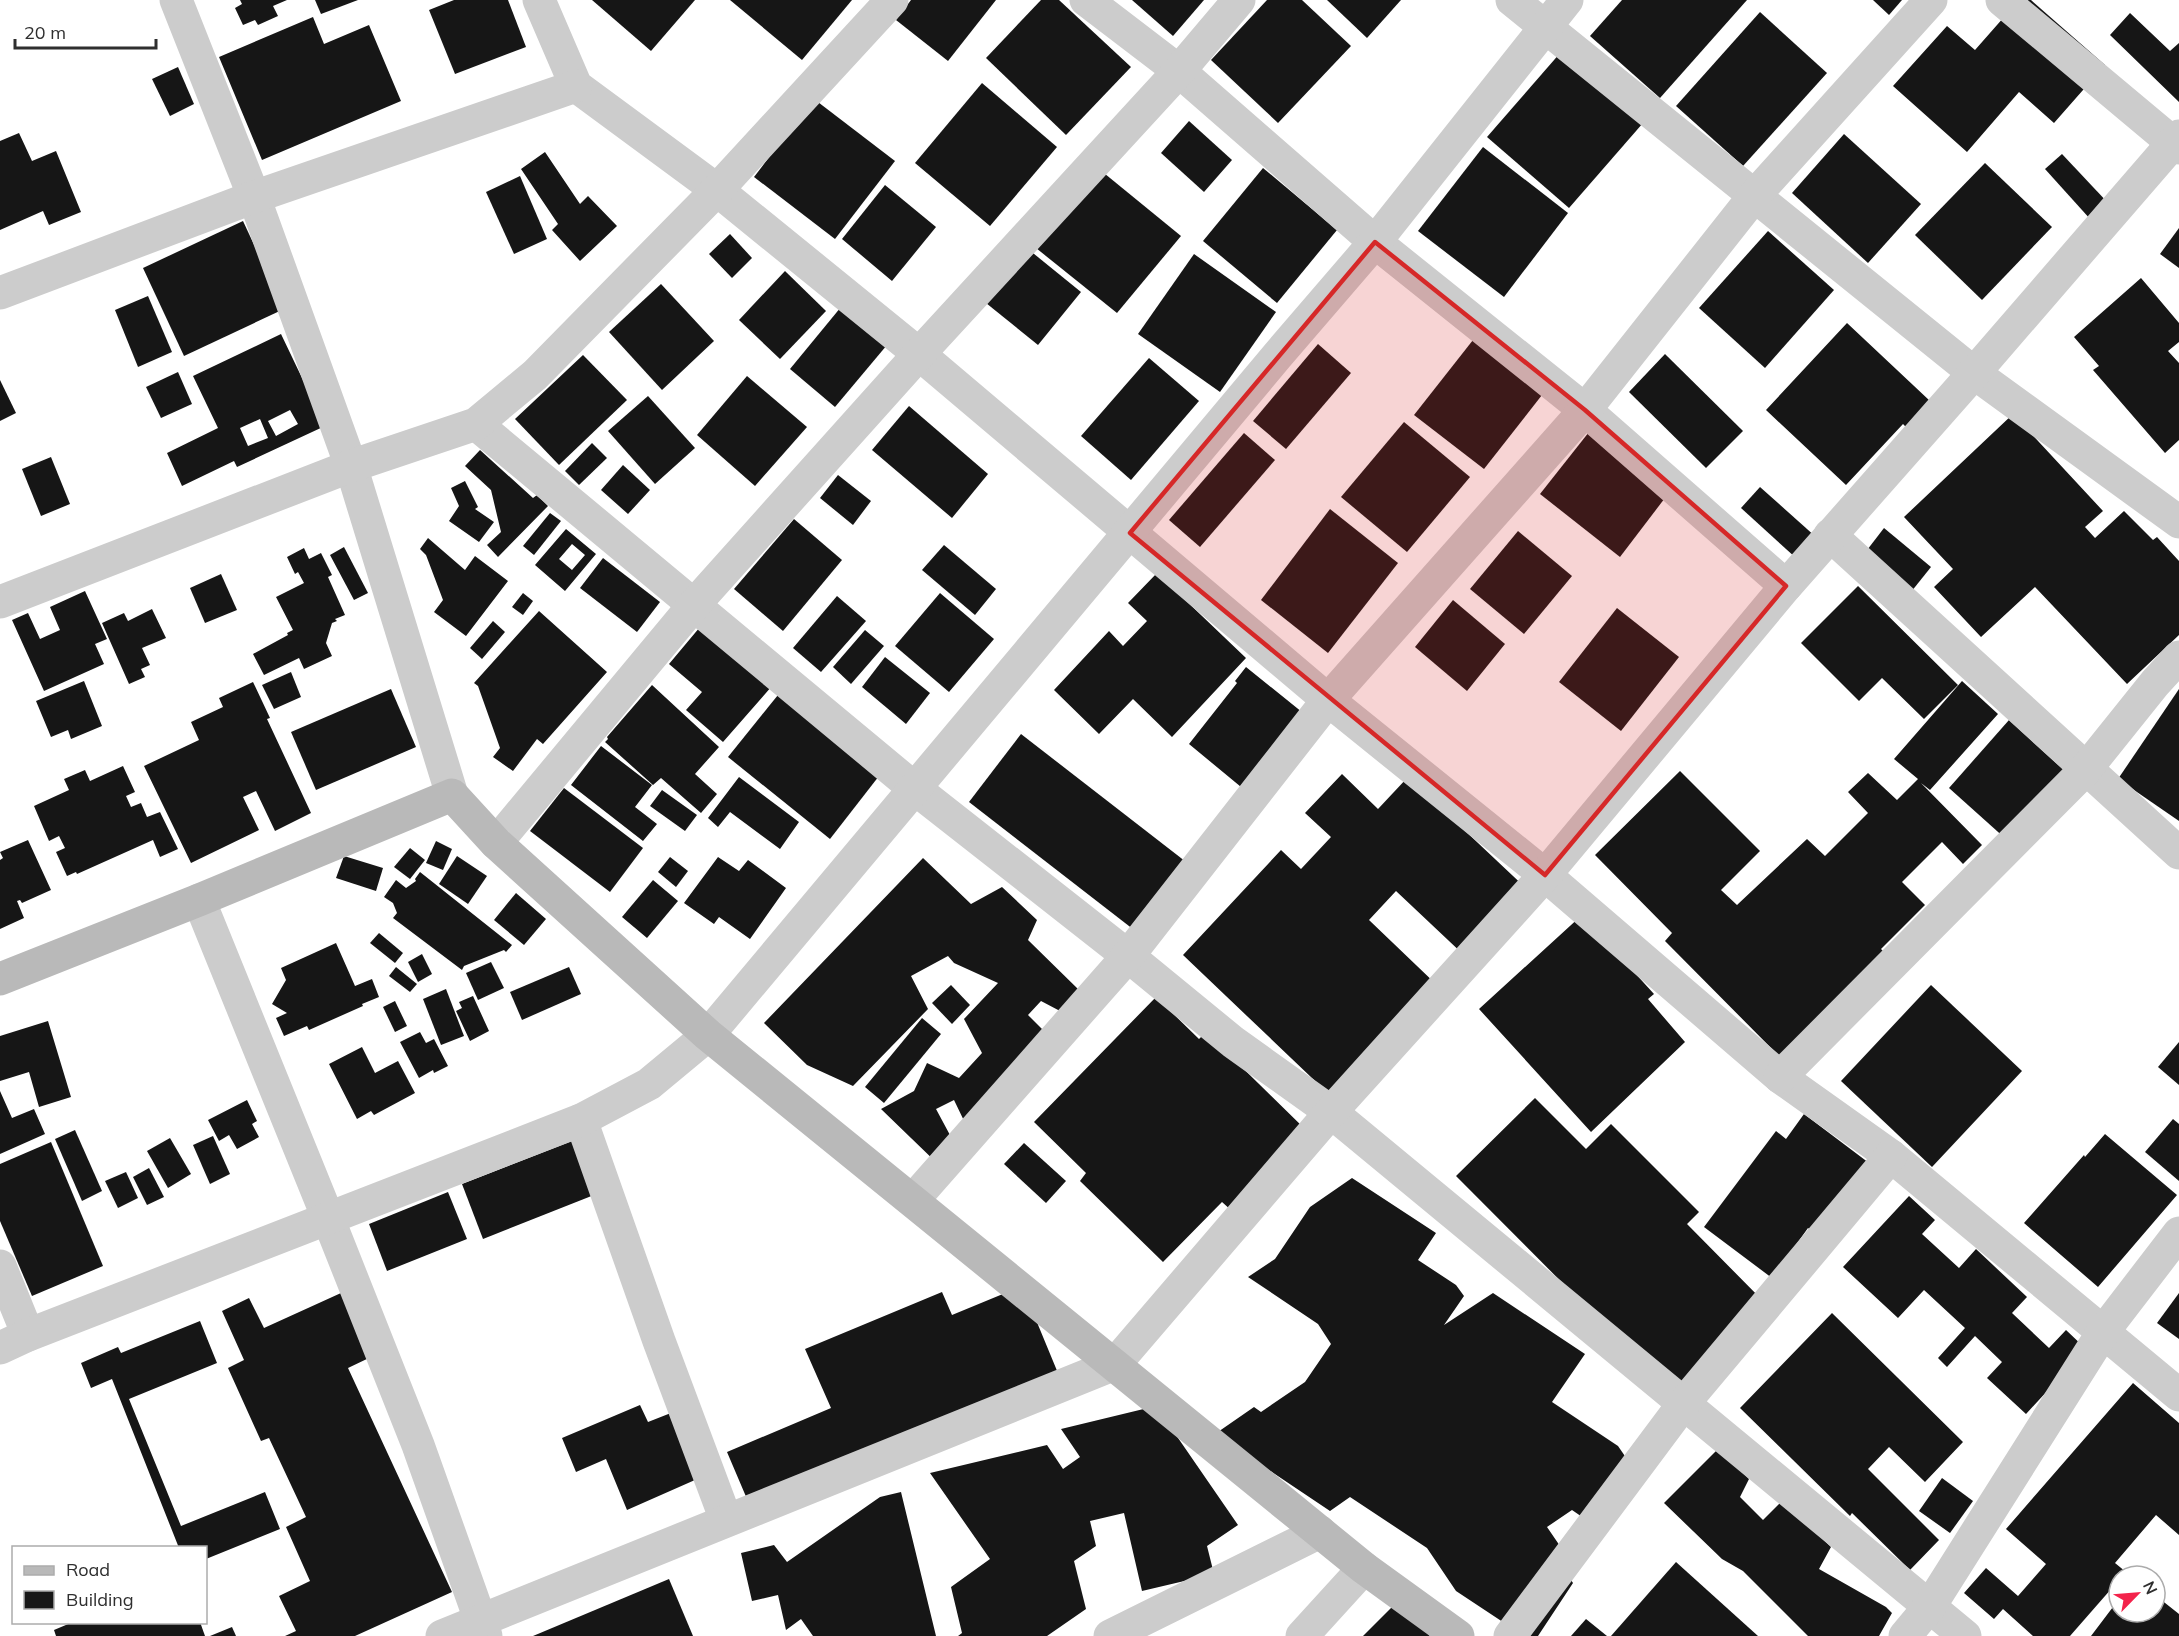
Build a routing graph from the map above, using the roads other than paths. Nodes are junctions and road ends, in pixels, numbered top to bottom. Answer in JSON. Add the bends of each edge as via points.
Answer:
{"nodes":[{"id":1,"x":176,"y":0,"type":"edge"},
{"id":2,"x":539,"y":0,"type":"edge"},
{"id":3,"x":892,"y":0,"type":"edge"},
{"id":4,"x":1086,"y":0,"type":"edge"},
{"id":5,"x":1239,"y":0,"type":"edge"},
{"id":6,"x":1512,"y":0,"type":"edge"},
{"id":7,"x":1567,"y":0,"type":"edge"},
{"id":8,"x":1931,"y":0,"type":"edge"},
{"id":9,"x":2002,"y":0,"type":"edge"},
{"id":10,"x":1546,"y":28,"type":"junction"},
{"id":11,"x":1179,"y":71,"type":"junction"},
{"id":12,"x":576,"y":86,"type":"junction"},
{"id":13,"x":2177,"y":142,"type":"edge"},
{"id":14,"x":717,"y":190,"type":"junction"},
{"id":15,"x":1755,"y":195,"type":"junction"},
{"id":16,"x":254,"y":197,"type":"junction"},
{"id":17,"x":1375,"y":242,"type":"junction"},
{"id":18,"x":0,"y":293,"type":"edge"},
{"id":19,"x":918,"y":354,"type":"junction"},
{"id":20,"x":1974,"y":373,"type":"junction"},
{"id":21,"x":1585,"y":410,"type":"junction"},
{"id":22,"x":477,"y":424,"type":"junction"},
{"id":23,"x":351,"y":466,"type":"junction"},
{"id":24,"x":2179,"y":522,"type":"edge"},
{"id":25,"x":1130,"y":533,"type":"junction"},
{"id":26,"x":1830,"y":535,"type":"junction"},
{"id":27,"x":1786,"y":586,"type":"junction"},
{"id":28,"x":0,"y":602,"type":"edge"},
{"id":29,"x":693,"y":606,"type":"junction"},
{"id":30,"x":2179,"y":657,"type":"edge"},
{"id":31,"x":1328,"y":700,"type":"junction"},
{"id":32,"x":2086,"y":769,"type":"junction"},
{"id":33,"x":914,"y":788,"type":"junction"},
{"id":34,"x":452,"y":795,"type":"junction"},
{"id":35,"x":496,"y":843,"type":"junction"},
{"id":36,"x":2179,"y":853,"type":"edge"},
{"id":37,"x":1545,"y":875,"type":"junction"},
{"id":38,"x":199,"y":900,"type":"junction"},
{"id":39,"x":1128,"y":956,"type":"junction"},
{"id":40,"x":0,"y":980,"type":"edge"},
{"id":41,"x":708,"y":1035,"type":"junction"},
{"id":42,"x":1780,"y":1077,"type":"junction"},
{"id":43,"x":1331,"y":1112,"type":"junction"},
{"id":44,"x":581,"y":1120,"type":"junction"},
{"id":45,"x":1891,"y":1156,"type":"junction"},
{"id":46,"x":913,"y":1200,"type":"junction"},
{"id":47,"x":328,"y":1218,"type":"junction"},
{"id":48,"x":2179,"y":1233,"type":"edge"},
{"id":49,"x":0,"y":1266,"type":"edge"},
{"id":50,"x":2103,"y":1332,"type":"junction"},
{"id":51,"x":14,"y":1341,"type":"edge"},
{"id":52,"x":1115,"y":1364,"type":"junction"},
{"id":53,"x":2179,"y":1395,"type":"edge"},
{"id":54,"x":1684,"y":1403,"type":"junction"},
{"id":55,"x":726,"y":1520,"type":"junction"},
{"id":56,"x":1320,"y":1532,"type":"junction"},
{"id":57,"x":1364,"y":1568,"type":"junction"},
{"id":58,"x":1930,"y":1606,"type":"junction"},
{"id":59,"x":483,"y":1628,"type":"edge"},
{"id":60,"x":442,"y":1636,"type":"edge"},
{"id":61,"x":1110,"y":1636,"type":"edge"},
{"id":62,"x":1302,"y":1636,"type":"edge"},
{"id":63,"x":1458,"y":1636,"type":"edge"},
{"id":64,"x":1510,"y":1636,"type":"edge"},
{"id":65,"x":1905,"y":1636,"type":"edge"},
{"id":66,"x":1965,"y":1636,"type":"edge"}],
"edges":[{"from":1,"to":16,"type":"street"},
{"from":2,"to":12,"type":"street"},
{"from":3,"to":14,"type":"street"},
{"from":4,"to":11,"type":"street"},
{"from":5,"to":11,"type":"street"},
{"from":6,"to":10,"type":"street"},
{"from":7,"to":10,"type":"street"},
{"from":8,"to":15,"type":"street"},
{"from":9,"to":13,"type":"street"},
{"from":10,"to":15,"type":"street"},
{"from":10,"to":17,"type":"street"},
{"from":11,"to":17,"type":"street"},
{"from":11,"to":19,"type":"street"},
{"from":12,"to":14,"type":"street"},
{"from":12,"to":16,"type":"street"},
{"from":13,"to":20,"type":"street"},
{"from":14,"to":19,"type":"street"},
{"from":14,"to":22,"type":"street","via":[[535,375]]},
{"from":15,"to":20,"type":"street"},
{"from":15,"to":21,"type":"street"},
{"from":16,"to":18,"type":"street"},
{"from":16,"to":23,"type":"street"},
{"from":17,"to":21,"type":"street"},
{"from":17,"to":25,"type":"street"},
{"from":19,"to":25,"type":"street"},
{"from":19,"to":29,"type":"street"},
{"from":20,"to":24,"type":"street"},
{"from":20,"to":26,"type":"street"},
{"from":21,"to":27,"type":"street"},
{"from":21,"to":31,"type":"street"},
{"from":22,"to":23,"type":"street"},
{"from":22,"to":29,"type":"street"},
{"from":23,"to":28,"type":"street"},
{"from":23,"to":34,"type":"street"},
{"from":25,"to":31,"type":"street"},
{"from":25,"to":33,"type":"street"},
{"from":26,"to":27,"type":"street"},
{"from":26,"to":32,"type":"street"},
{"from":27,"to":37,"type":"street"},
{"from":29,"to":33,"type":"street"},
{"from":29,"to":35,"type":"street"},
{"from":30,"to":32,"type":"street"},
{"from":31,"to":37,"type":"street"},
{"from":31,"to":39,"type":"street"},
{"from":32,"to":36,"type":"street"},
{"from":32,"to":42,"type":"street"},
{"from":33,"to":39,"type":"street"},
{"from":33,"to":41,"type":"street"},
{"from":34,"to":35,"type":"street"},
{"from":34,"to":38,"type":"street"},
{"from":35,"to":41,"type":"street"},
{"from":37,"to":42,"type":"street"},
{"from":37,"to":43,"type":"street"},
{"from":38,"to":40,"type":"street"},
{"from":38,"to":47,"type":"street"},
{"from":39,"to":43,"type":"street","via":[[1233,1042]]},
{"from":39,"to":46,"type":"street"},
{"from":41,"to":44,"type":"street","via":[[649,1084]]},
{"from":41,"to":46,"type":"street"},
{"from":42,"to":45,"type":"street"},
{"from":43,"to":52,"type":"street"},
{"from":43,"to":54,"type":"street"},
{"from":44,"to":47,"type":"street"},
{"from":44,"to":55,"type":"street"},
{"from":45,"to":50,"type":"street"},
{"from":45,"to":54,"type":"street"},
{"from":46,"to":52,"type":"street"},
{"from":47,"to":51,"type":"street"},
{"from":47,"to":59,"type":"street","via":[[418,1445]]},
{"from":48,"to":50,"type":"street"},
{"from":49,"to":51,"type":"street"},
{"from":50,"to":53,"type":"street"},
{"from":50,"to":58,"type":"street"},
{"from":52,"to":55,"type":"street"},
{"from":52,"to":56,"type":"street"},
{"from":54,"to":58,"type":"street"},
{"from":54,"to":64,"type":"street"},
{"from":55,"to":59,"type":"street"},
{"from":56,"to":57,"type":"street"},
{"from":56,"to":61,"type":"street"},
{"from":57,"to":62,"type":"street"},
{"from":57,"to":63,"type":"street"},
{"from":58,"to":65,"type":"street"},
{"from":58,"to":66,"type":"street"},
{"from":59,"to":60,"type":"street"}]}
